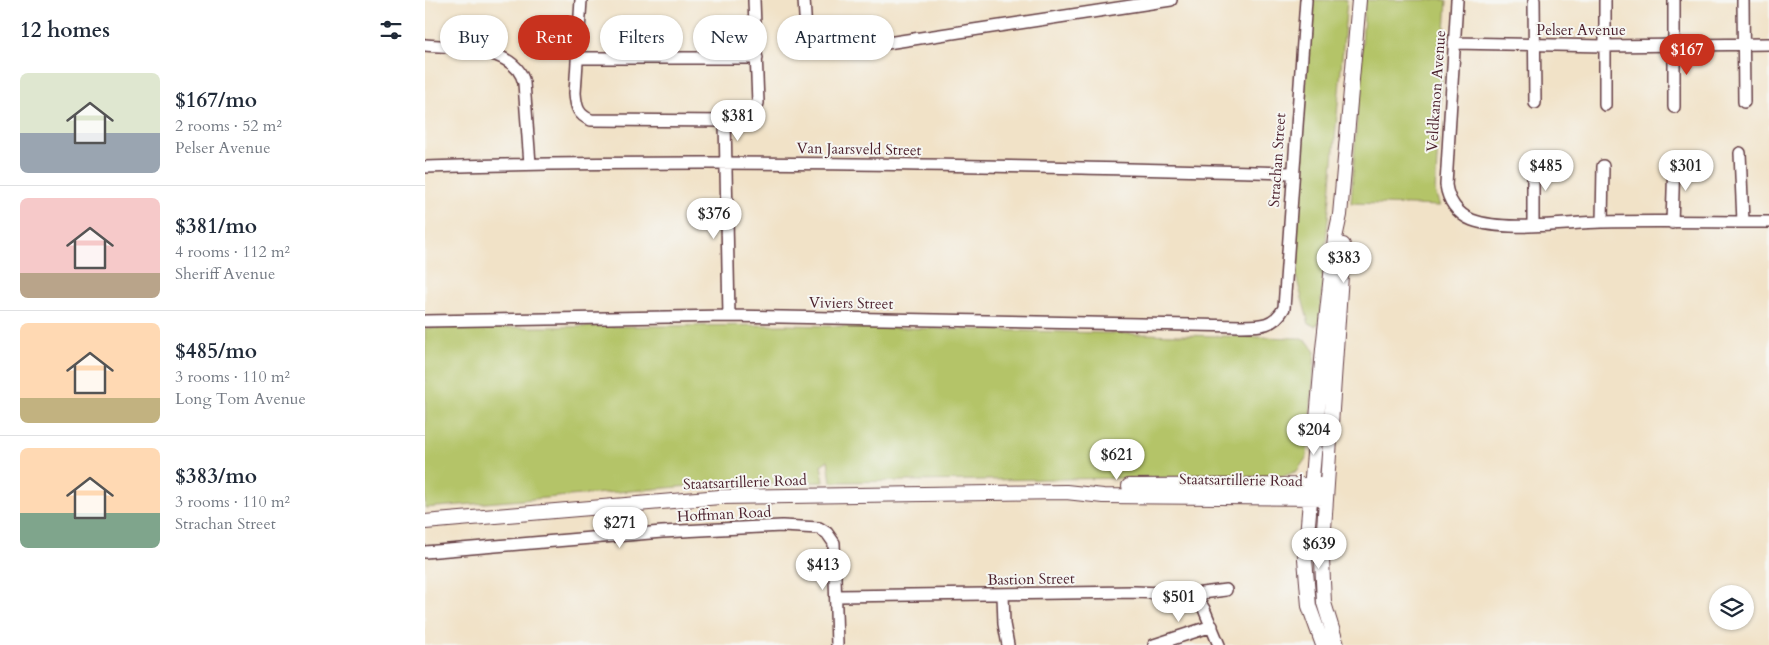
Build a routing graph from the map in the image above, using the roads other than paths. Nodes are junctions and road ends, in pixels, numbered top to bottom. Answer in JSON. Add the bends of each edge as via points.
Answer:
{"nodes":[{"id":1,"x":581,"y":0,"type":"edge"},
{"id":2,"x":754,"y":0,"type":"edge"},
{"id":3,"x":804,"y":0,"type":"edge"},
{"id":4,"x":1171,"y":0,"type":"edge"},
{"id":5,"x":1306,"y":0,"type":"edge"},
{"id":6,"x":1359,"y":0,"type":"edge"},
{"id":7,"x":1457,"y":0,"type":"edge"},
{"id":8,"x":1534,"y":0,"type":"edge"},
{"id":9,"x":1605,"y":0,"type":"edge"},
{"id":10,"x":1675,"y":0,"type":"edge"},
{"id":11,"x":1743,"y":0,"type":"edge"},
{"id":12,"x":580,"y":15,"type":"edge"},
{"id":13,"x":755,"y":15,"type":"edge"},
{"id":14,"x":1454,"y":43,"type":"junction"},
{"id":15,"x":1744,"y":44,"type":"junction"},
{"id":16,"x":1769,"y":44,"type":"edge"},
{"id":17,"x":425,"y":45,"type":"edge"},
{"id":18,"x":1535,"y":45,"type":"junction"},
{"id":19,"x":1674,"y":45,"type":"junction"},
{"id":20,"x":1605,"y":46,"type":"junction"},
{"id":21,"x":590,"y":58,"type":"edge"},
{"id":22,"x":693,"y":58,"type":"edge"},
{"id":23,"x":577,"y":60,"type":"edge"},
{"id":24,"x":757,"y":60,"type":"edge"},
{"id":25,"x":1744,"y":102,"type":"dead end"},
{"id":26,"x":1535,"y":103,"type":"dead end"},
{"id":27,"x":1605,"y":105,"type":"dead end"},
{"id":28,"x":1674,"y":107,"type":"dead end"},
{"id":29,"x":725,"y":121,"type":"junction"},
{"id":30,"x":1740,"y":154,"type":"dead end"},
{"id":31,"x":1533,"y":160,"type":"dead end"},
{"id":32,"x":1674,"y":161,"type":"dead end"},
{"id":33,"x":724,"y":162,"type":"junction"},
{"id":34,"x":529,"y":164,"type":"junction"},
{"id":35,"x":1603,"y":166,"type":"dead end"},
{"id":36,"x":425,"y":167,"type":"edge"},
{"id":37,"x":1292,"y":173,"type":"junction"},
{"id":38,"x":1340,"y":215,"type":"junction"},
{"id":39,"x":1602,"y":222,"type":"junction"},
{"id":40,"x":1743,"y":222,"type":"junction"},
{"id":41,"x":1769,"y":222,"type":"edge"},
{"id":42,"x":1672,"y":223,"type":"junction"},
{"id":43,"x":1533,"y":224,"type":"junction"},
{"id":44,"x":729,"y":316,"type":"junction"},
{"id":45,"x":1275,"y":320,"type":"joint"},
{"id":46,"x":425,"y":321,"type":"edge"},
{"id":47,"x":1310,"y":491,"type":"junction"},
{"id":48,"x":1326,"y":492,"type":"junction"},
{"id":49,"x":425,"y":522,"type":"edge"},
{"id":50,"x":425,"y":552,"type":"edge"},
{"id":51,"x":1227,"y":590,"type":"dead end"},
{"id":52,"x":1194,"y":594,"type":"junction"},
{"id":53,"x":1003,"y":595,"type":"junction"},
{"id":54,"x":837,"y":596,"type":"junction"},
{"id":55,"x":1212,"y":626,"type":"junction"},
{"id":56,"x":837,"y":645,"type":"edge"},
{"id":57,"x":1009,"y":645,"type":"edge"},
{"id":58,"x":1154,"y":645,"type":"edge"},
{"id":59,"x":1219,"y":645,"type":"edge"},
{"id":60,"x":1323,"y":645,"type":"edge"},
{"id":61,"x":1337,"y":645,"type":"edge"}],
"edges":[{"from":1,"to":12,"type":"street"},
{"from":2,"to":13,"type":"street"},
{"from":3,"to":4,"type":"street","via":[[808,38],[817,49],[828,52]]},
{"from":5,"to":37,"type":"street","name":"Strachan Street"},
{"from":6,"to":38,"type":"street"},
{"from":7,"to":14,"type":"street","name":"Veldkanon Avenue"},
{"from":8,"to":18,"type":"street"},
{"from":9,"to":20,"type":"street"},
{"from":10,"to":19,"type":"street"},
{"from":11,"to":15,"type":"street"},
{"from":14,"to":18,"type":"street","name":"Pelser Avenue"},
{"from":14,"to":43,"type":"street","name":"Veldkanon Avenue","via":[[1446,185],[1450,201],[1471,220],[1498,225]]},
{"from":15,"to":16,"type":"street","name":"Pelser Avenue"},
{"from":15,"to":19,"type":"street","name":"Pelser Avenue"},
{"from":15,"to":25,"type":"street"},
{"from":17,"to":34,"type":"street","via":[[493,54],[519,70],[524,83]]},
{"from":18,"to":20,"type":"street","name":"Pelser Avenue"},
{"from":18,"to":26,"type":"street"},
{"from":19,"to":20,"type":"street","name":"Pelser Avenue"},
{"from":19,"to":28,"type":"street"},
{"from":20,"to":27,"type":"street"},
{"from":21,"to":22,"type":"street"},
{"from":23,"to":29,"type":"street","via":[[576,106],[586,118]]},
{"from":24,"to":29,"type":"street","via":[[759,91],[756,109],[739,120]]},
{"from":29,"to":33,"type":"street"},
{"from":30,"to":40,"type":"street"},
{"from":31,"to":43,"type":"street"},
{"from":32,"to":42,"type":"street"},
{"from":33,"to":34,"type":"street","name":"Van Jaarsveld Street"},
{"from":33,"to":37,"type":"street","name":"Van Jaarsveld Street"},
{"from":33,"to":44,"type":"street"},
{"from":34,"to":36,"type":"street","name":"Van Jaarsveld Street"},
{"from":35,"to":39,"type":"street"},
{"from":37,"to":45,"type":"street","name":"Strachan Street","via":[[1284,308]]},
{"from":38,"to":47,"type":"street","via":[[1333,256]]},
{"from":38,"to":48,"type":"street","via":[[1344,241]]},
{"from":39,"to":42,"type":"street"},
{"from":39,"to":43,"type":"street"},
{"from":40,"to":41,"type":"street"},
{"from":40,"to":42,"type":"street"},
{"from":44,"to":45,"type":"street","name":"Viviers Street","via":[[1249,326],[1266,325]]},
{"from":44,"to":46,"type":"street","name":"Viviers Street"},
{"from":47,"to":48,"type":"street","name":"Staatsartillerie Road"},
{"from":47,"to":49,"type":"street","name":"Staatsartillerie Road","via":[[1103,496],[1066,492],[719,498]]},
{"from":47,"to":60,"type":"street","via":[[1305,582],[1314,624]]},
{"from":48,"to":61,"type":"street","via":[[1322,582],[1324,602]]},
{"from":50,"to":54,"type":"street","name":"Hoffman Road","via":[[661,532],[782,526],[815,528],[823,530],[834,543]]},
{"from":51,"to":52,"type":"street","name":"Bastion Street"},
{"from":52,"to":53,"type":"street","name":"Bastion Street"},
{"from":52,"to":55,"type":"street"},
{"from":53,"to":54,"type":"street","name":"Bastion Street"},
{"from":53,"to":57,"type":"street"},
{"from":54,"to":56,"type":"street"},
{"from":55,"to":58,"type":"street"},
{"from":55,"to":59,"type":"street"}]}
